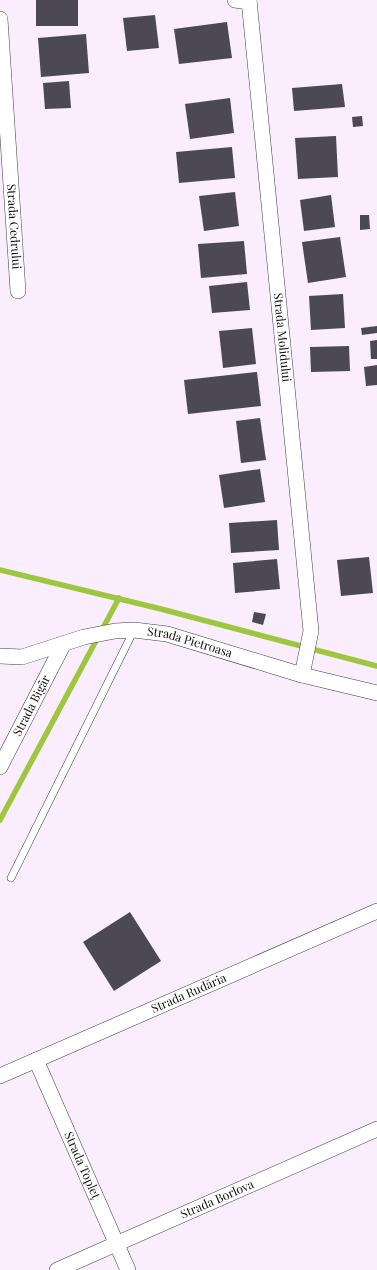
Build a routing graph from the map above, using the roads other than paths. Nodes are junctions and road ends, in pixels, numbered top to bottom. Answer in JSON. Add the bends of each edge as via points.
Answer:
{"nodes":[{"id":1,"x":244,"y":1,"type":"edge"},
{"id":2,"x":0,"y":19,"type":"edge"},
{"id":3,"x":18,"y":291,"type":"dead end"},
{"id":4,"x":134,"y":630,"type":"junction"},
{"id":5,"x":63,"y":645,"type":"junction"},
{"id":6,"x":0,"y":656,"type":"edge"},
{"id":7,"x":302,"y":674,"type":"junction"},
{"id":8,"x":377,"y":693,"type":"edge"},
{"id":9,"x":0,"y":767,"type":"edge"},
{"id":10,"x":11,"y":878,"type":"dead end"},
{"id":11,"x":377,"y":910,"type":"edge"},
{"id":12,"x":36,"y":1060,"type":"junction"},
{"id":13,"x":0,"y":1076,"type":"edge"},
{"id":14,"x":377,"y":1129,"type":"edge"},
{"id":15,"x":117,"y":1244,"type":"junction"},
{"id":16,"x":57,"y":1270,"type":"edge"},
{"id":17,"x":128,"y":1270,"type":"edge"}],
"edges":[{"from":1,"to":7,"type":"street","name":"Strada Molidului","via":[[311,631]]},
{"from":2,"to":3,"type":"street","name":"Strada Cedrului"},
{"from":4,"to":5,"type":"street","name":"Strada Pietroasa","via":[[84,637]]},
{"from":4,"to":7,"type":"street","name":"Strada Pietroasa","via":[[167,634]]},
{"from":4,"to":10,"type":"lane"},
{"from":5,"to":6,"type":"street","name":"Strada Pietroasa","via":[[22,657]]},
{"from":5,"to":9,"type":"street","name":"Strada Bigãr"},
{"from":7,"to":8,"type":"street","name":"Strada Pietroasa"},
{"from":11,"to":12,"type":"street","name":"Strada Rudăria"},
{"from":12,"to":13,"type":"street","name":"Strada Rudăria"},
{"from":12,"to":15,"type":"street","name":"Strada Topleț"},
{"from":14,"to":15,"type":"street","name":"Strada Borlova"},
{"from":15,"to":16,"type":"street","name":"Strada Borlova"},
{"from":15,"to":17,"type":"street","name":"Strada Topleț"}]}
